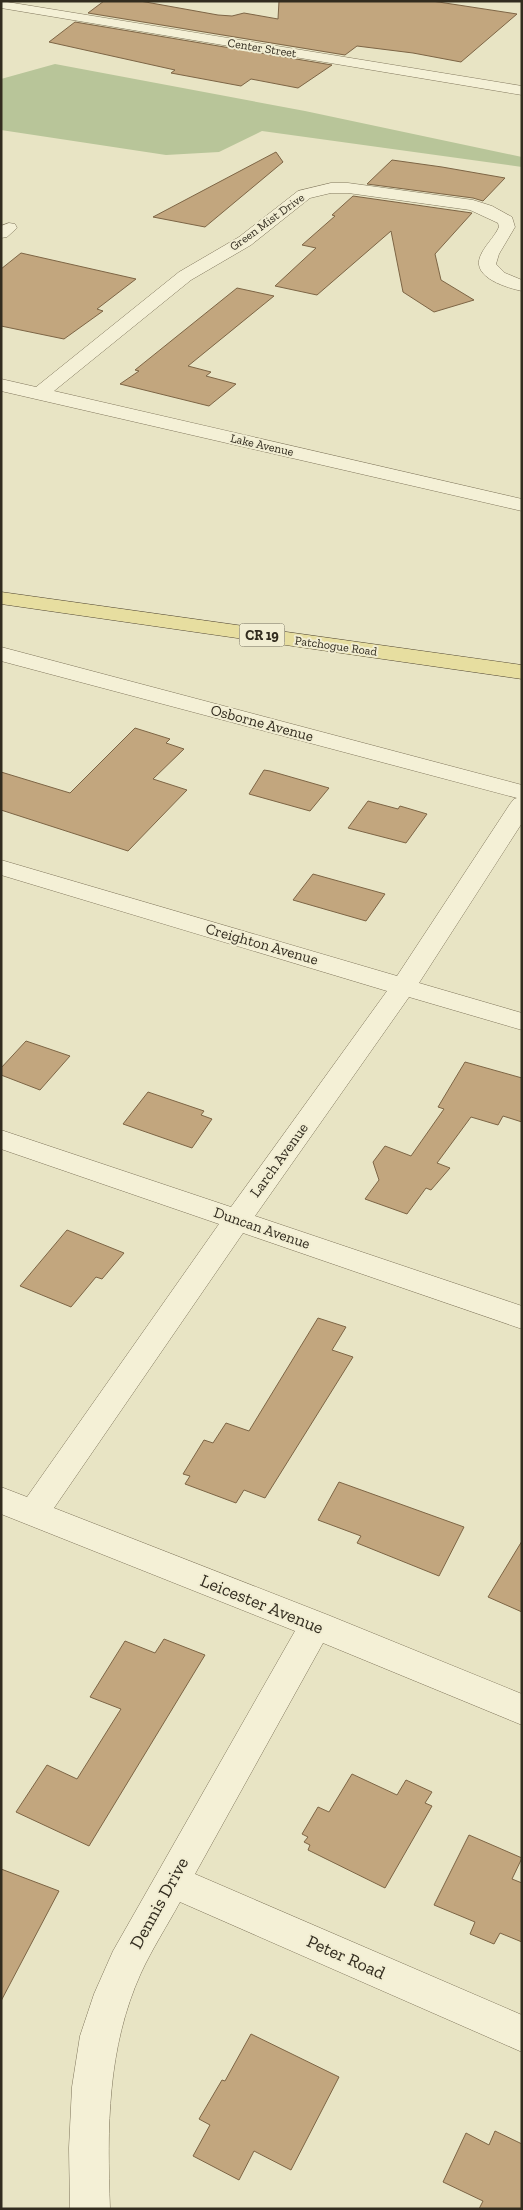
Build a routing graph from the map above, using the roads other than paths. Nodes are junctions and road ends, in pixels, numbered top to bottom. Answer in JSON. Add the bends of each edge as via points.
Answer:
{"nodes":[{"id":1,"x":1,"y":4,"type":"edge"},
{"id":2,"x":522,"y":91,"type":"edge"},
{"id":3,"x":522,"y":286,"type":"edge"},
{"id":4,"x":1,"y":385,"type":"edge"},
{"id":5,"x":39,"y":394,"type":"junction"},
{"id":6,"x":522,"y":505,"type":"edge"},
{"id":7,"x":1,"y":598,"type":"edge"},
{"id":8,"x":1,"y":654,"type":"edge"},
{"id":9,"x":522,"y":672,"type":"edge"},
{"id":10,"x":522,"y":792,"type":"edge"},
{"id":11,"x":522,"y":804,"type":"edge"},
{"id":12,"x":1,"y":867,"type":"edge"},
{"id":13,"x":404,"y":986,"type":"junction"},
{"id":14,"x":522,"y":1022,"type":"edge"},
{"id":15,"x":1,"y":1139,"type":"edge"},
{"id":16,"x":237,"y":1220,"type":"junction"},
{"id":17,"x":522,"y":1318,"type":"edge"},
{"id":18,"x":1,"y":1500,"type":"edge"},
{"id":19,"x":32,"y":1513,"type":"junction"},
{"id":20,"x":316,"y":1625,"type":"junction"},
{"id":21,"x":522,"y":1710,"type":"edge"},
{"id":22,"x":171,"y":1881,"type":"junction"},
{"id":23,"x":522,"y":2034,"type":"edge"},
{"id":24,"x":90,"y":2209,"type":"edge"}],
"edges":[{"from":1,"to":2,"type":"street","name":"Center Street"},
{"from":3,"to":5,"type":"street","name":"Green Mist Drive","via":[[498,276],[487,264],[507,227],[506,221],[486,210],[473,205],[369,190],[330,188],[314,191],[296,198],[245,241],[185,276]]},
{"from":4,"to":5,"type":"street","name":"Lake Avenue"},
{"from":5,"to":6,"type":"street","name":"Lake Avenue"},
{"from":7,"to":9,"type":"main road","name":"Patchogue Road","number":"CR 19"},
{"from":8,"to":10,"type":"street","name":"Osborne Avenue"},
{"from":11,"to":13,"type":"street","name":"Larch Avenue"},
{"from":12,"to":13,"type":"street","name":"Creighton Avenue"},
{"from":13,"to":14,"type":"street","name":"Creighton Avenue"},
{"from":13,"to":16,"type":"street","name":"Larch Avenue"},
{"from":15,"to":16,"type":"street","name":"Duncan Avenue"},
{"from":16,"to":17,"type":"street","name":"Duncan Avenue"},
{"from":16,"to":19,"type":"street","name":"Larch Avenue"},
{"from":18,"to":19,"type":"street","name":"Leicester Avenue"},
{"from":19,"to":20,"type":"street","name":"Leicester Avenue"},
{"from":20,"to":21,"type":"street","name":"Leicester Avenue"},
{"from":20,"to":22,"type":"street","name":"Dennis Drive"},
{"from":22,"to":23,"type":"street","name":"Peter Road"},
{"from":22,"to":24,"type":"street","name":"Dennis Drive","via":[[126,1963],[98,2046],[90,2101]]}]}
